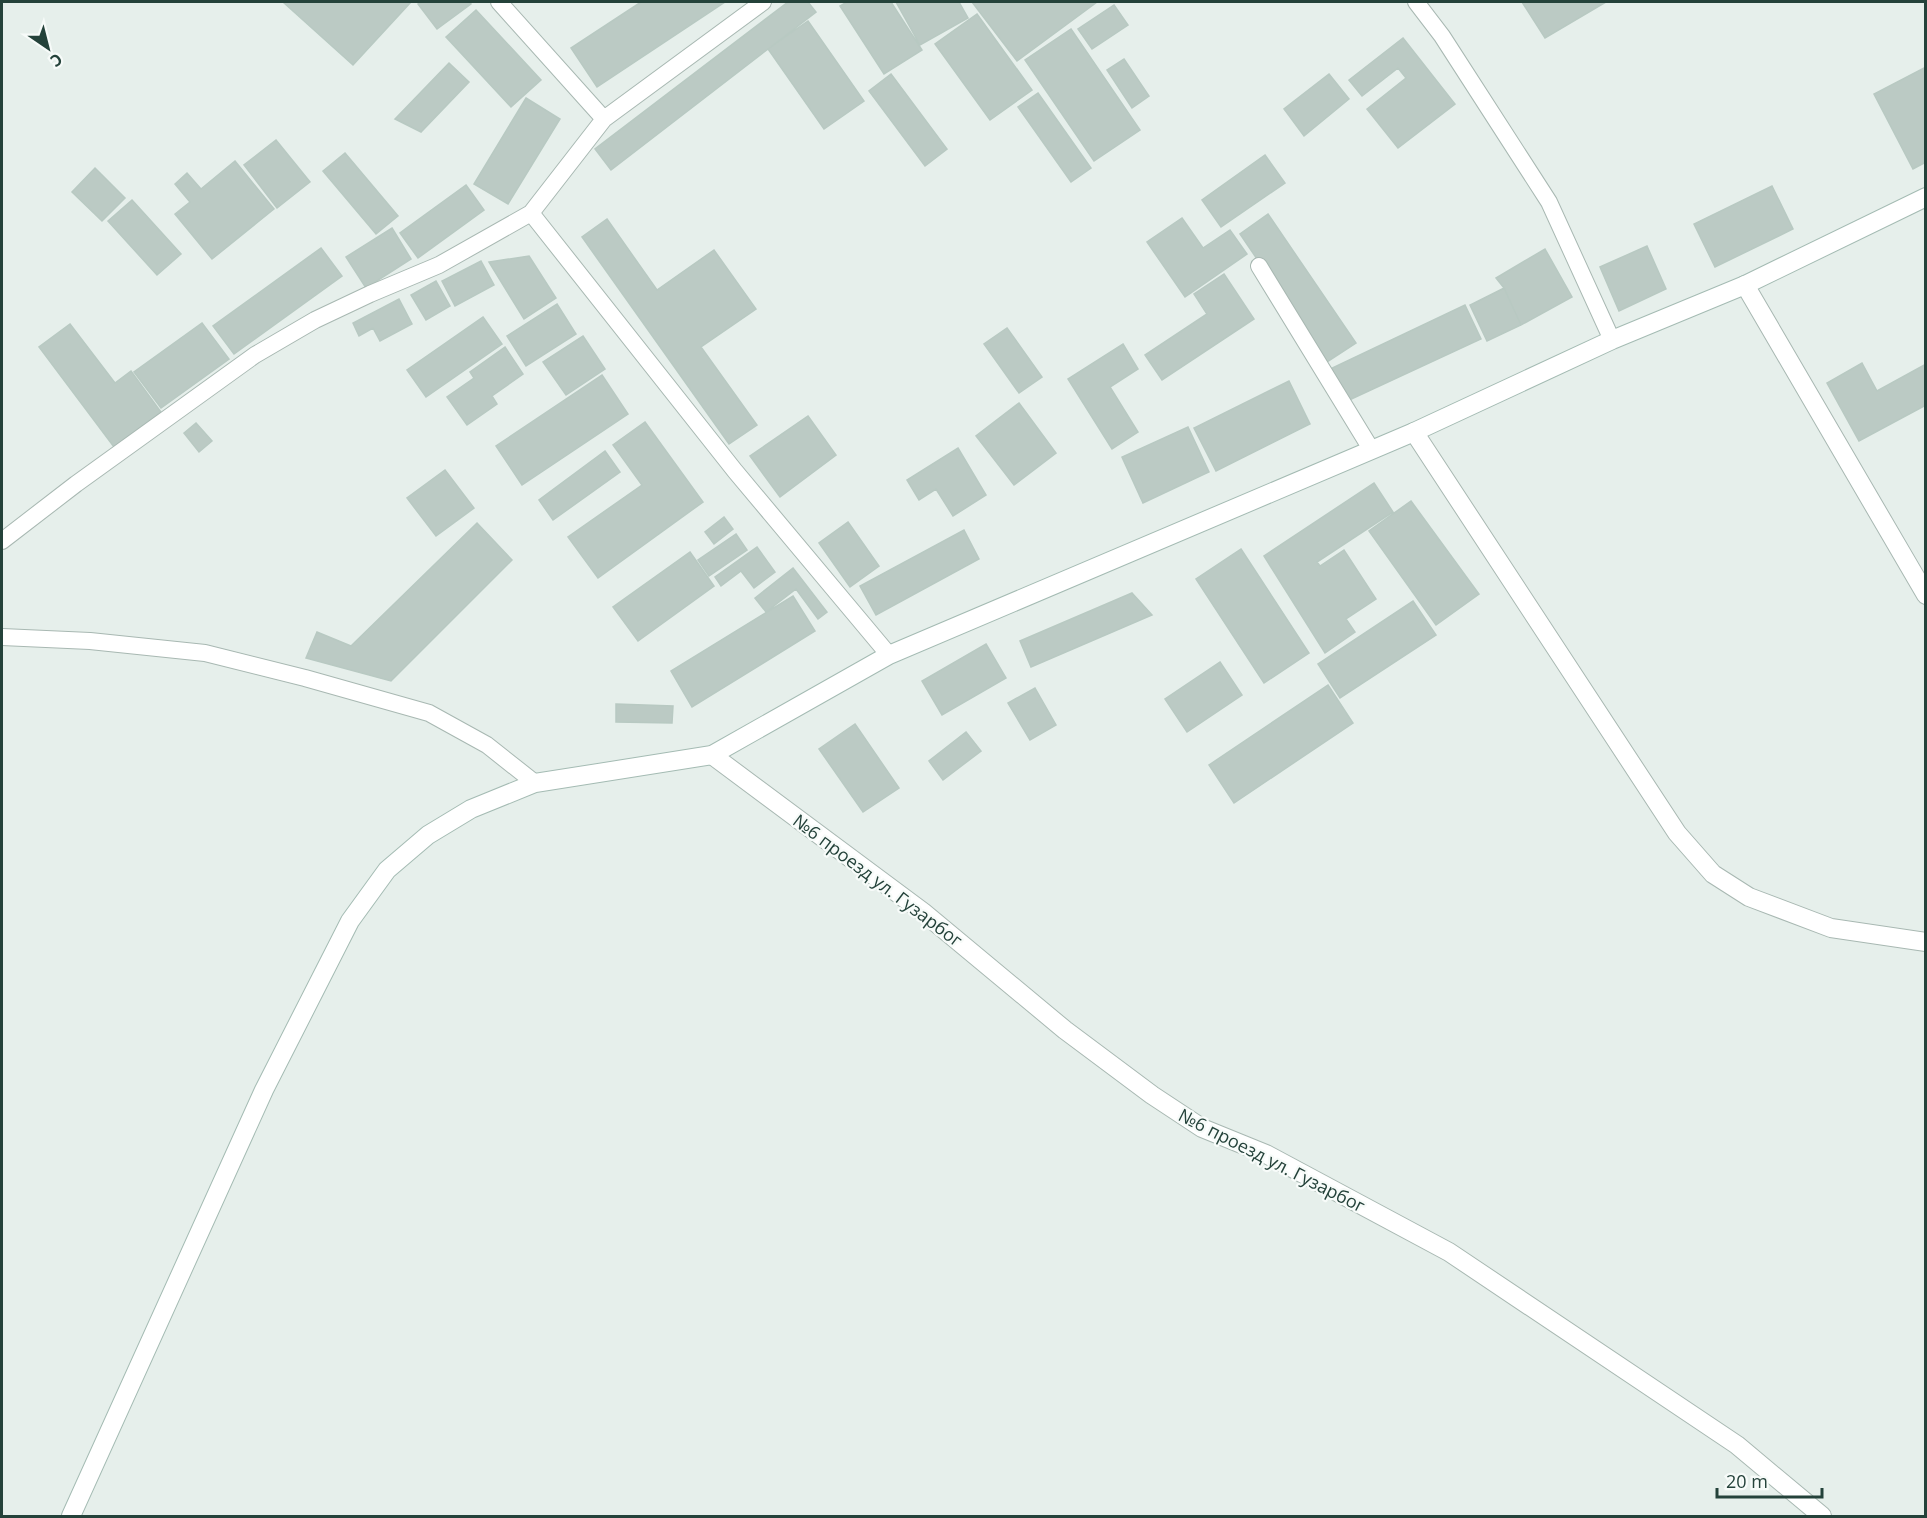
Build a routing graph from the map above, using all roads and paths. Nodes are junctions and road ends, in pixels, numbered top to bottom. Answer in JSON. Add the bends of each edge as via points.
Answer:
{"nodes":[{"id":1,"x":498,"y":2,"type":"edge"},
{"id":2,"x":763,"y":2,"type":"edge"},
{"id":3,"x":1416,"y":2,"type":"edge"},
{"id":4,"x":604,"y":119,"type":"junction"},
{"id":5,"x":1926,"y":197,"type":"edge"},
{"id":6,"x":531,"y":213,"type":"junction"},
{"id":7,"x":1259,"y":266,"type":"dead end"},
{"id":8,"x":1745,"y":285,"type":"junction"},
{"id":9,"x":1612,"y":340,"type":"junction"},
{"id":10,"x":1414,"y":432,"type":"junction"},
{"id":11,"x":1371,"y":449,"type":"junction"},
{"id":12,"x":2,"y":542,"type":"edge"},
{"id":13,"x":1926,"y":595,"type":"edge"},
{"id":14,"x":2,"y":638,"type":"edge"},
{"id":15,"x":889,"y":655,"type":"junction"},
{"id":16,"x":712,"y":755,"type":"junction"},
{"id":17,"x":535,"y":783,"type":"junction"},
{"id":18,"x":1926,"y":942,"type":"edge"},
{"id":19,"x":70,"y":1516,"type":"edge"},
{"id":20,"x":1822,"y":1516,"type":"edge"}],
"edges":[{"from":1,"to":4,"type":"lane"},
{"from":2,"to":4,"type":"lane"},
{"from":3,"to":9,"type":"lane","via":[[1549,202]]},
{"from":4,"to":6,"type":"lane"},
{"from":5,"to":8,"type":"street"},
{"from":6,"to":12,"type":"lane","via":[[440,265],[315,320],[255,355]]},
{"from":6,"to":15,"type":"lane","via":[[735,471]]},
{"from":7,"to":11,"type":"lane"},
{"from":8,"to":9,"type":"street"},
{"from":8,"to":13,"type":"street"},
{"from":9,"to":10,"type":"street"},
{"from":10,"to":11,"type":"street"},
{"from":10,"to":18,"type":"street","via":[[1677,833],[1713,874],[1749,897],[1831,928]]},
{"from":11,"to":15,"type":"street"},
{"from":14,"to":17,"type":"lane","via":[[90,641],[205,653],[305,678],[429,713],[487,745]]},
{"from":15,"to":16,"type":"street"},
{"from":16,"to":17,"type":"street"},
{"from":16,"to":20,"type":"street","name":"№6 проезд ул. Гузарбог","via":[[923,912],[1065,1030],[1152,1095],[1202,1128],[1266,1154],[1449,1252],[1737,1446]]},
{"from":17,"to":19,"type":"street","via":[[471,808],[428,835],[387,870],[350,921],[264,1090]]}]}
